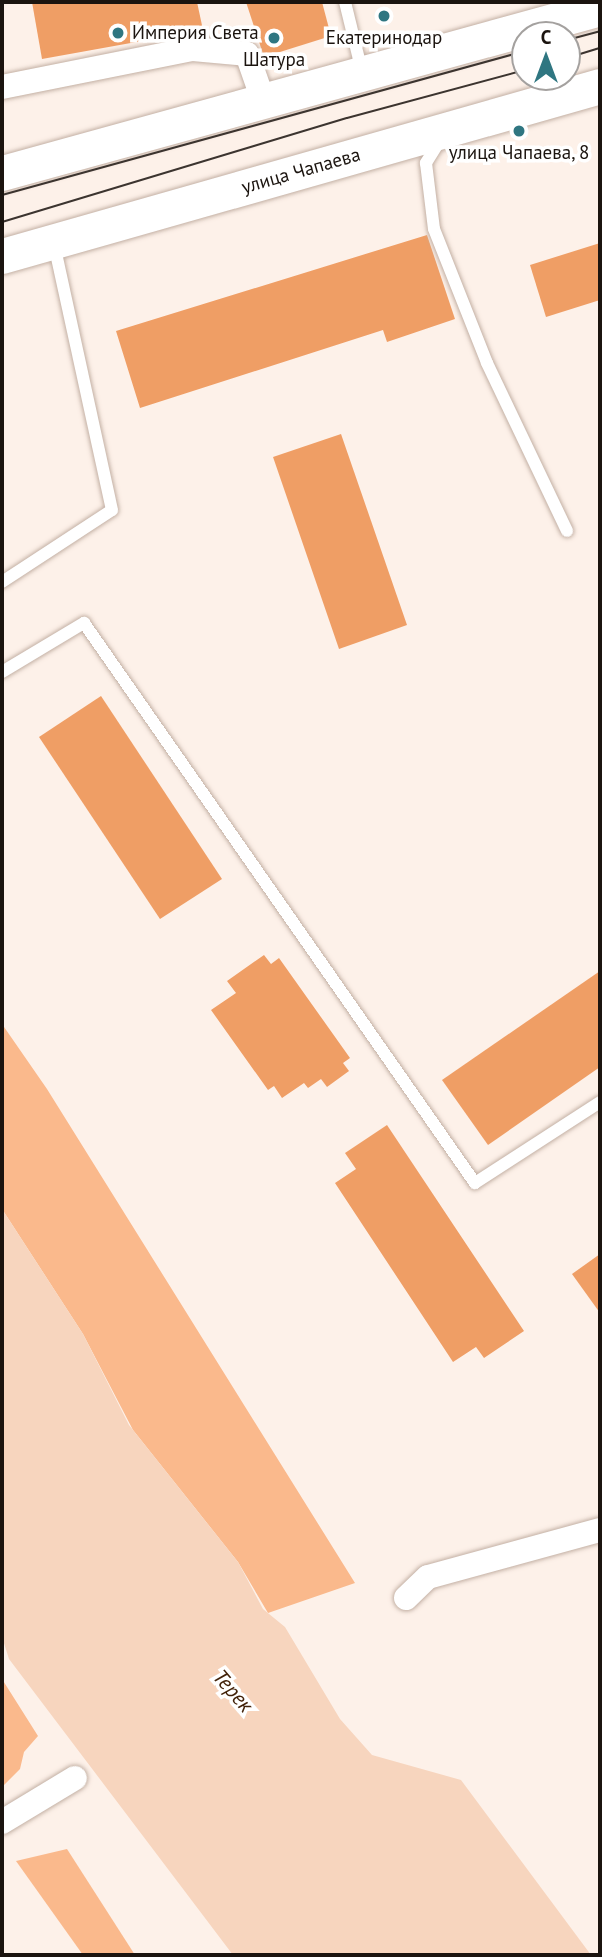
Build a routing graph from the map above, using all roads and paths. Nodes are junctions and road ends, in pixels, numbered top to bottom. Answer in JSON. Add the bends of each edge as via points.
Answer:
{"nodes":[{"id":1,"x":345,"y":2,"type":"edge"},
{"id":2,"x":600,"y":8,"type":"edge"},
{"id":3,"x":363,"y":75,"type":"junction"},
{"id":4,"x":600,"y":86,"type":"edge"},
{"id":5,"x":2,"y":88,"type":"edge"},
{"id":6,"x":263,"y":100,"type":"junction"},
{"id":7,"x":452,"y":129,"type":"junction"},
{"id":8,"x":2,"y":173,"type":"edge"},
{"id":9,"x":53,"y":241,"type":"junction"},
{"id":10,"x":2,"y":256,"type":"edge"},
{"id":11,"x":567,"y":531,"type":"dead end"},
{"id":12,"x":2,"y":582,"type":"edge"},
{"id":13,"x":2,"y":672,"type":"edge"},
{"id":14,"x":600,"y":1102,"type":"edge"},
{"id":15,"x":600,"y":1531,"type":"edge"},
{"id":16,"x":406,"y":1598,"type":"dead end"},
{"id":17,"x":75,"y":1778,"type":"dead end"},
{"id":18,"x":2,"y":1822,"type":"edge"}],
"edges":[{"from":1,"to":3,"type":"lane"},
{"from":2,"to":3,"type":"main road"},
{"from":3,"to":6,"type":"main road"},
{"from":4,"to":7,"type":"main road","name":"улица Чапаева"},
{"from":5,"to":6,"type":"street","via":[[193,48],[247,54]]},
{"from":6,"to":8,"type":"main road"},
{"from":7,"to":9,"type":"main road","name":"улица Чапаева"},
{"from":7,"to":11,"type":"lane","via":[[429,152],[426,163],[434,229],[487,363]]},
{"from":9,"to":10,"type":"main road","name":"улица Чапаева"},
{"from":9,"to":12,"type":"lane","via":[[112,510]]},
{"from":13,"to":14,"type":"lane","via":[[84,623],[475,1183]]},
{"from":15,"to":16,"type":"street","via":[[428,1577]]},
{"from":17,"to":18,"type":"street"}]}
